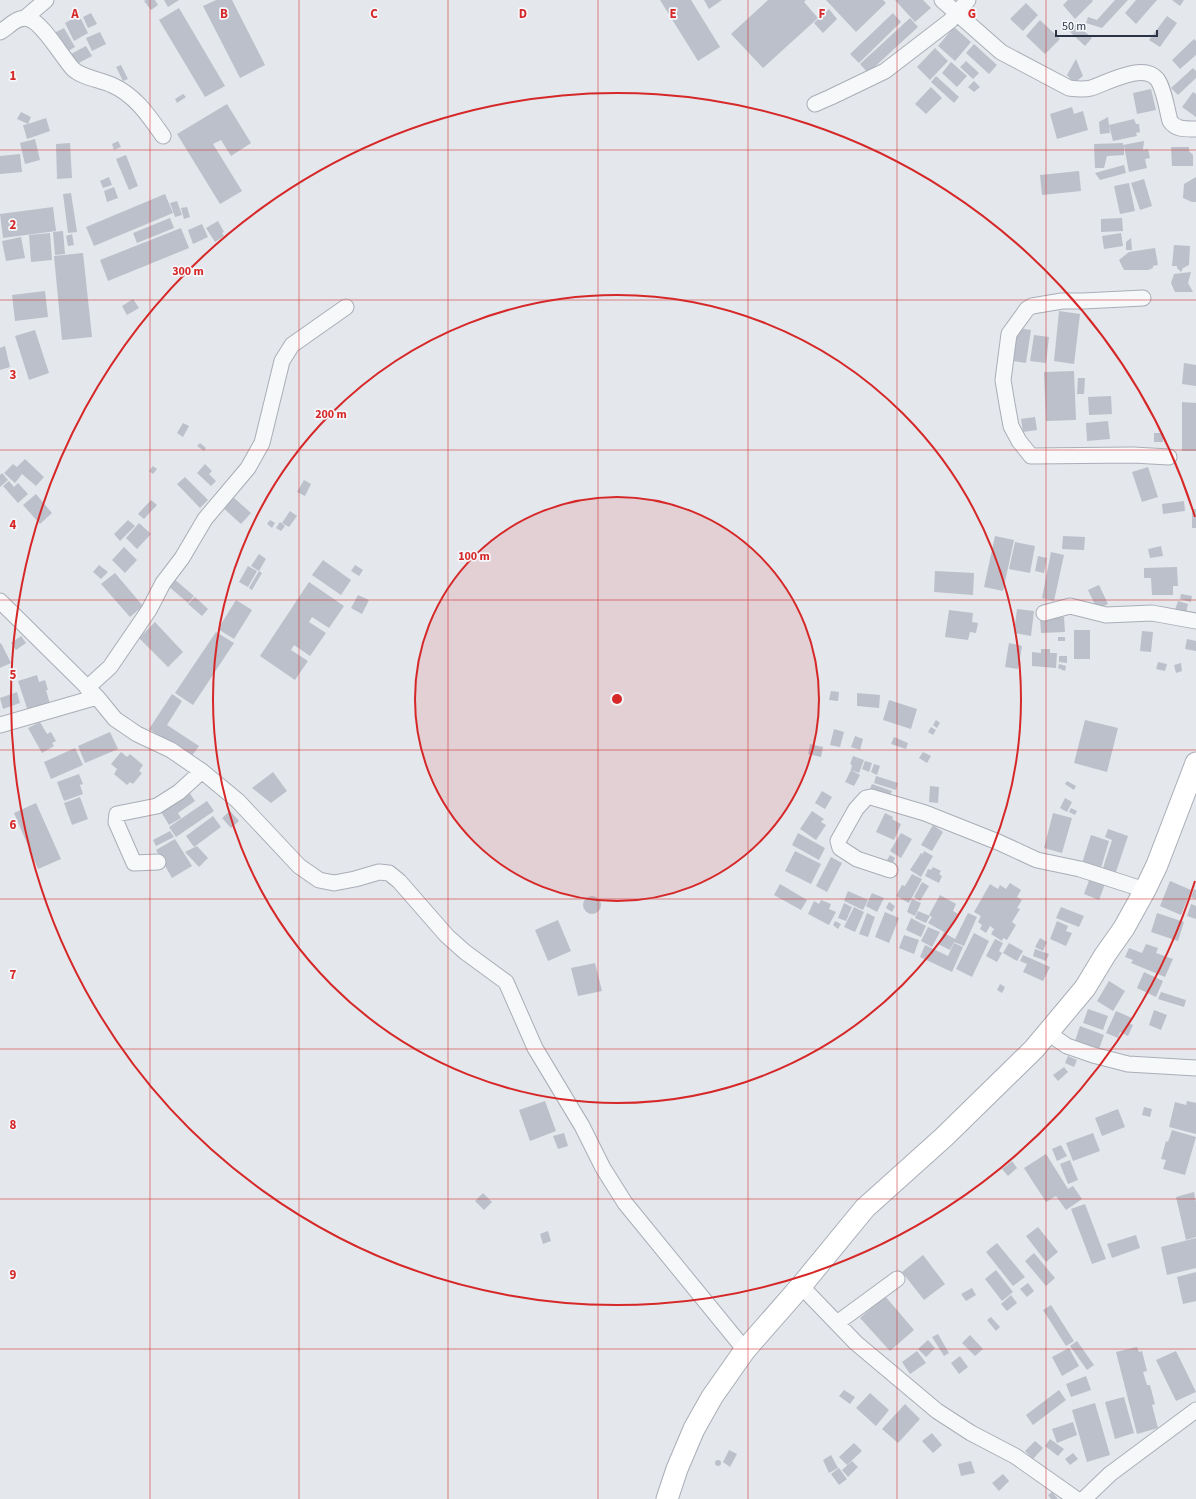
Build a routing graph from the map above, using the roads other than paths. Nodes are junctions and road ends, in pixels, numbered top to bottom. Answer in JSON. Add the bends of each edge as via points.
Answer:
{"nodes":[{"id":1,"x":46,"y":0,"type":"edge"},
{"id":2,"x":942,"y":0,"type":"edge"},
{"id":3,"x":968,"y":0,"type":"edge"},
{"id":4,"x":957,"y":13,"type":"junction"},
{"id":5,"x":25,"y":18,"type":"junction"},
{"id":6,"x":0,"y":32,"type":"edge"},
{"id":7,"x":815,"y":104,"type":"dead end"},
{"id":8,"x":1196,"y":129,"type":"edge"},
{"id":9,"x":163,"y":136,"type":"dead end"},
{"id":10,"x":1143,"y":298,"type":"dead end"},
{"id":11,"x":346,"y":307,"type":"dead end"},
{"id":12,"x":1169,"y":457,"type":"dead end"},
{"id":13,"x":0,"y":601,"type":"edge"},
{"id":14,"x":1044,"y":612,"type":"dead end"},
{"id":15,"x":1196,"y":621,"type":"edge"},
{"id":16,"x":92,"y":693,"type":"junction"},
{"id":17,"x":0,"y":725,"type":"edge"},
{"id":18,"x":1196,"y":763,"type":"edge"},
{"id":19,"x":202,"y":771,"type":"junction"},
{"id":20,"x":158,"y":862,"type":"dead end"},
{"id":21,"x":890,"y":870,"type":"dead end"},
{"id":22,"x":1145,"y":890,"type":"junction"},
{"id":23,"x":1048,"y":1033,"type":"junction"},
{"id":24,"x":1196,"y":1068,"type":"edge"},
{"id":25,"x":897,"y":1280,"type":"dead end"},
{"id":26,"x":801,"y":1286,"type":"junction"},
{"id":27,"x":837,"y":1323,"type":"junction"},
{"id":28,"x":745,"y":1350,"type":"junction"},
{"id":29,"x":1196,"y":1410,"type":"edge"},
{"id":30,"x":667,"y":1499,"type":"edge"},
{"id":31,"x":1076,"y":1499,"type":"edge"},
{"id":32,"x":1084,"y":1499,"type":"edge"}],
"edges":[{"from":1,"to":5,"type":"street"},
{"from":2,"to":4,"type":"street"},
{"from":3,"to":4,"type":"street"},
{"from":4,"to":7,"type":"street","via":[[885,71]]},
{"from":4,"to":8,"type":"street","via":[[1001,52],[1070,88],[1091,88],[1126,74],[1143,72],[1152,75],[1161,87],[1173,125]]},
{"from":5,"to":6,"type":"street"},
{"from":5,"to":9,"type":"street","via":[[31,19],[39,26],[75,70],[112,85],[143,108]]},
{"from":10,"to":12,"type":"street","via":[[1062,301],[1032,306],[1009,334],[1003,380],[1011,426],[1019,442],[1031,456]]},
{"from":11,"to":16,"type":"street","via":[[292,345],[282,361],[262,443],[248,468],[206,519],[163,583],[149,610]]},
{"from":13,"to":16,"type":"street"},
{"from":14,"to":15,"type":"street","via":[[1070,606],[1106,614],[1152,613]]},
{"from":16,"to":17,"type":"street"},
{"from":16,"to":19,"type":"street","via":[[115,719],[137,734],[171,750]]},
{"from":18,"to":22,"type":"street","via":[[1157,866]]},
{"from":19,"to":20,"type":"street","via":[[179,792],[157,806],[117,814],[116,822],[134,863]]},
{"from":19,"to":28,"type":"street","via":[[238,801],[299,866],[319,880],[334,883],[379,872],[389,873],[447,936],[506,982],[535,1048],[625,1203]]},
{"from":21,"to":22,"type":"street","via":[[857,859],[840,848],[838,841],[856,809],[866,798],[880,799],[925,813],[1037,860],[1080,869]]},
{"from":22,"to":23,"type":"street","via":[[1085,988]]},
{"from":23,"to":24,"type":"street","via":[[1067,1046],[1128,1064]]},
{"from":23,"to":26,"type":"street","via":[[1034,1050],[944,1137],[865,1208]]},
{"from":25,"to":27,"type":"street"},
{"from":26,"to":27,"type":"street"},
{"from":26,"to":28,"type":"street"},
{"from":27,"to":31,"type":"street","via":[[937,1411],[971,1433],[1015,1456]]},
{"from":28,"to":30,"type":"street","via":[[694,1429]]},
{"from":29,"to":32,"type":"street","via":[[1110,1474]]}]}
